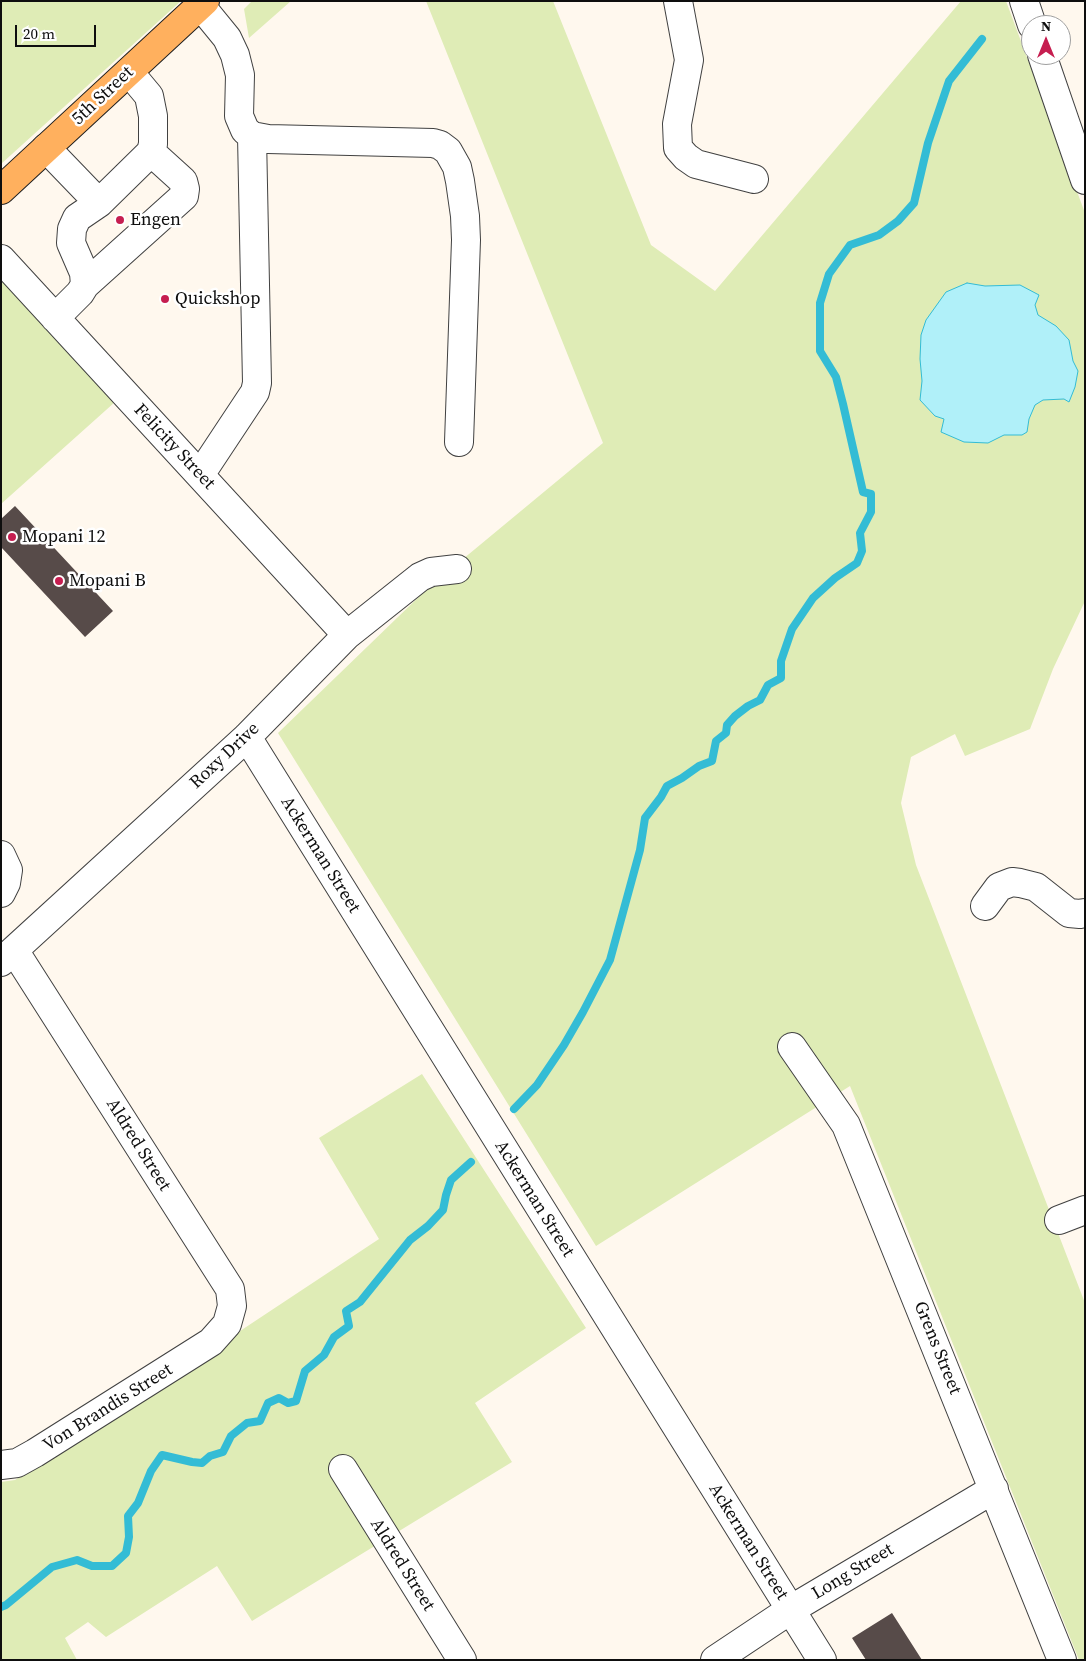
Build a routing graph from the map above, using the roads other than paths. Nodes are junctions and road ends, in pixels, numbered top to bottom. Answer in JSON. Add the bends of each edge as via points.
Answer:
{"nodes":[{"id":1,"x":678,"y":1,"type":"edge"},
{"id":2,"x":1024,"y":1,"type":"edge"},
{"id":3,"x":203,"y":3,"type":"edge"},
{"id":4,"x":1029,"y":15,"type":"edge"},
{"id":5,"x":1045,"y":65,"type":"edge"},
{"id":6,"x":129,"y":72,"type":"junction"},
{"id":7,"x":252,"y":136,"type":"junction"},
{"id":8,"x":46,"y":148,"type":"junction"},
{"id":9,"x":151,"y":152,"type":"junction"},
{"id":10,"x":754,"y":179,"type":"dead end"},
{"id":11,"x":1085,"y":180,"type":"edge"},
{"id":12,"x":1,"y":190,"type":"edge"},
{"id":13,"x":99,"y":203,"type":"junction"},
{"id":14,"x":1,"y":259,"type":"edge"},
{"id":15,"x":86,"y":285,"type":"junction"},
{"id":16,"x":56,"y":318,"type":"junction"},
{"id":17,"x":459,"y":442,"type":"dead end"},
{"id":18,"x":200,"y":475,"type":"junction"},
{"id":19,"x":457,"y":569,"type":"dead end"},
{"id":20,"x":347,"y":635,"type":"junction"},
{"id":21,"x":247,"y":737,"type":"junction"},
{"id":22,"x":1,"y":856,"type":"edge"},
{"id":23,"x":1,"y":893,"type":"edge"},
{"id":24,"x":985,"y":906,"type":"dead end"},
{"id":25,"x":1085,"y":913,"type":"edge"},
{"id":26,"x":8,"y":956,"type":"edge"},
{"id":27,"x":792,"y":1047,"type":"dead end"},
{"id":28,"x":1085,"y":1210,"type":"edge"},
{"id":29,"x":1059,"y":1220,"type":"dead end"},
{"id":30,"x":211,"y":1342,"type":"joint"},
{"id":31,"x":1,"y":1465,"type":"edge"},
{"id":32,"x":343,"y":1469,"type":"dead end"},
{"id":33,"x":994,"y":1489,"type":"junction"},
{"id":34,"x":790,"y":1610,"type":"junction"},
{"id":35,"x":462,"y":1660,"type":"edge"},
{"id":36,"x":715,"y":1660,"type":"edge"},
{"id":37,"x":822,"y":1660,"type":"edge"},
{"id":38,"x":1062,"y":1660,"type":"edge"}],
"edges":[{"from":1,"to":10,"type":"street","via":[[689,60],[677,124],[678,148],[696,164]]},
{"from":2,"to":4,"type":"street"},
{"from":3,"to":6,"type":"main road","name":"5th Street"},
{"from":3,"to":7,"type":"street","via":[[235,55],[240,75],[239,116],[245,130]]},
{"from":5,"to":11,"type":"street"},
{"from":6,"to":8,"type":"main road","name":"5th Street"},
{"from":6,"to":9,"type":"street","via":[[149,96],[153,116]]},
{"from":7,"to":17,"type":"street","via":[[433,144],[448,151],[460,181],[466,240]]},
{"from":7,"to":18,"type":"street","via":[[257,383],[250,402]]},
{"from":8,"to":12,"type":"main road","name":"5th Street"},
{"from":8,"to":13,"type":"street"},
{"from":9,"to":13,"type":"street"},
{"from":9,"to":15,"type":"street","via":[[184,181],[184,196]]},
{"from":13,"to":15,"type":"street","via":[[76,218],[72,229],[71,243]]},
{"from":14,"to":16,"type":"street","name":"Felicity Street"},
{"from":15,"to":16,"type":"street"},
{"from":16,"to":18,"type":"street","name":"Felicity Street"},
{"from":18,"to":20,"type":"street","name":"Felicity Street"},
{"from":19,"to":20,"type":"street","name":"Roxy Drive","via":[[431,572],[420,577]]},
{"from":20,"to":21,"type":"street","name":"Roxy Drive"},
{"from":21,"to":26,"type":"street","name":"Roxy Drive"},
{"from":21,"to":34,"type":"street","name":"Ackerman Street"},
{"from":22,"to":23,"type":"street","via":[[8,870]]},
{"from":24,"to":25,"type":"street","via":[[999,887],[1012,882],[1036,886],[1069,912]]},
{"from":26,"to":30,"type":"street","name":"Aldred Street","via":[[230,1290],[232,1306],[227,1324]]},
{"from":27,"to":33,"type":"street","name":"Grens Street","via":[[846,1125]]},
{"from":28,"to":29,"type":"street"},
{"from":30,"to":31,"type":"street","name":"Von Brandis Street","via":[[35,1453],[17,1463]]},
{"from":32,"to":35,"type":"street","name":"Aldred Street"},
{"from":33,"to":34,"type":"street","name":"Long Street"},
{"from":33,"to":38,"type":"street","name":"Grens Street"},
{"from":34,"to":36,"type":"street","name":"Long Street"},
{"from":34,"to":37,"type":"street","name":"Ackerman Street"}]}
